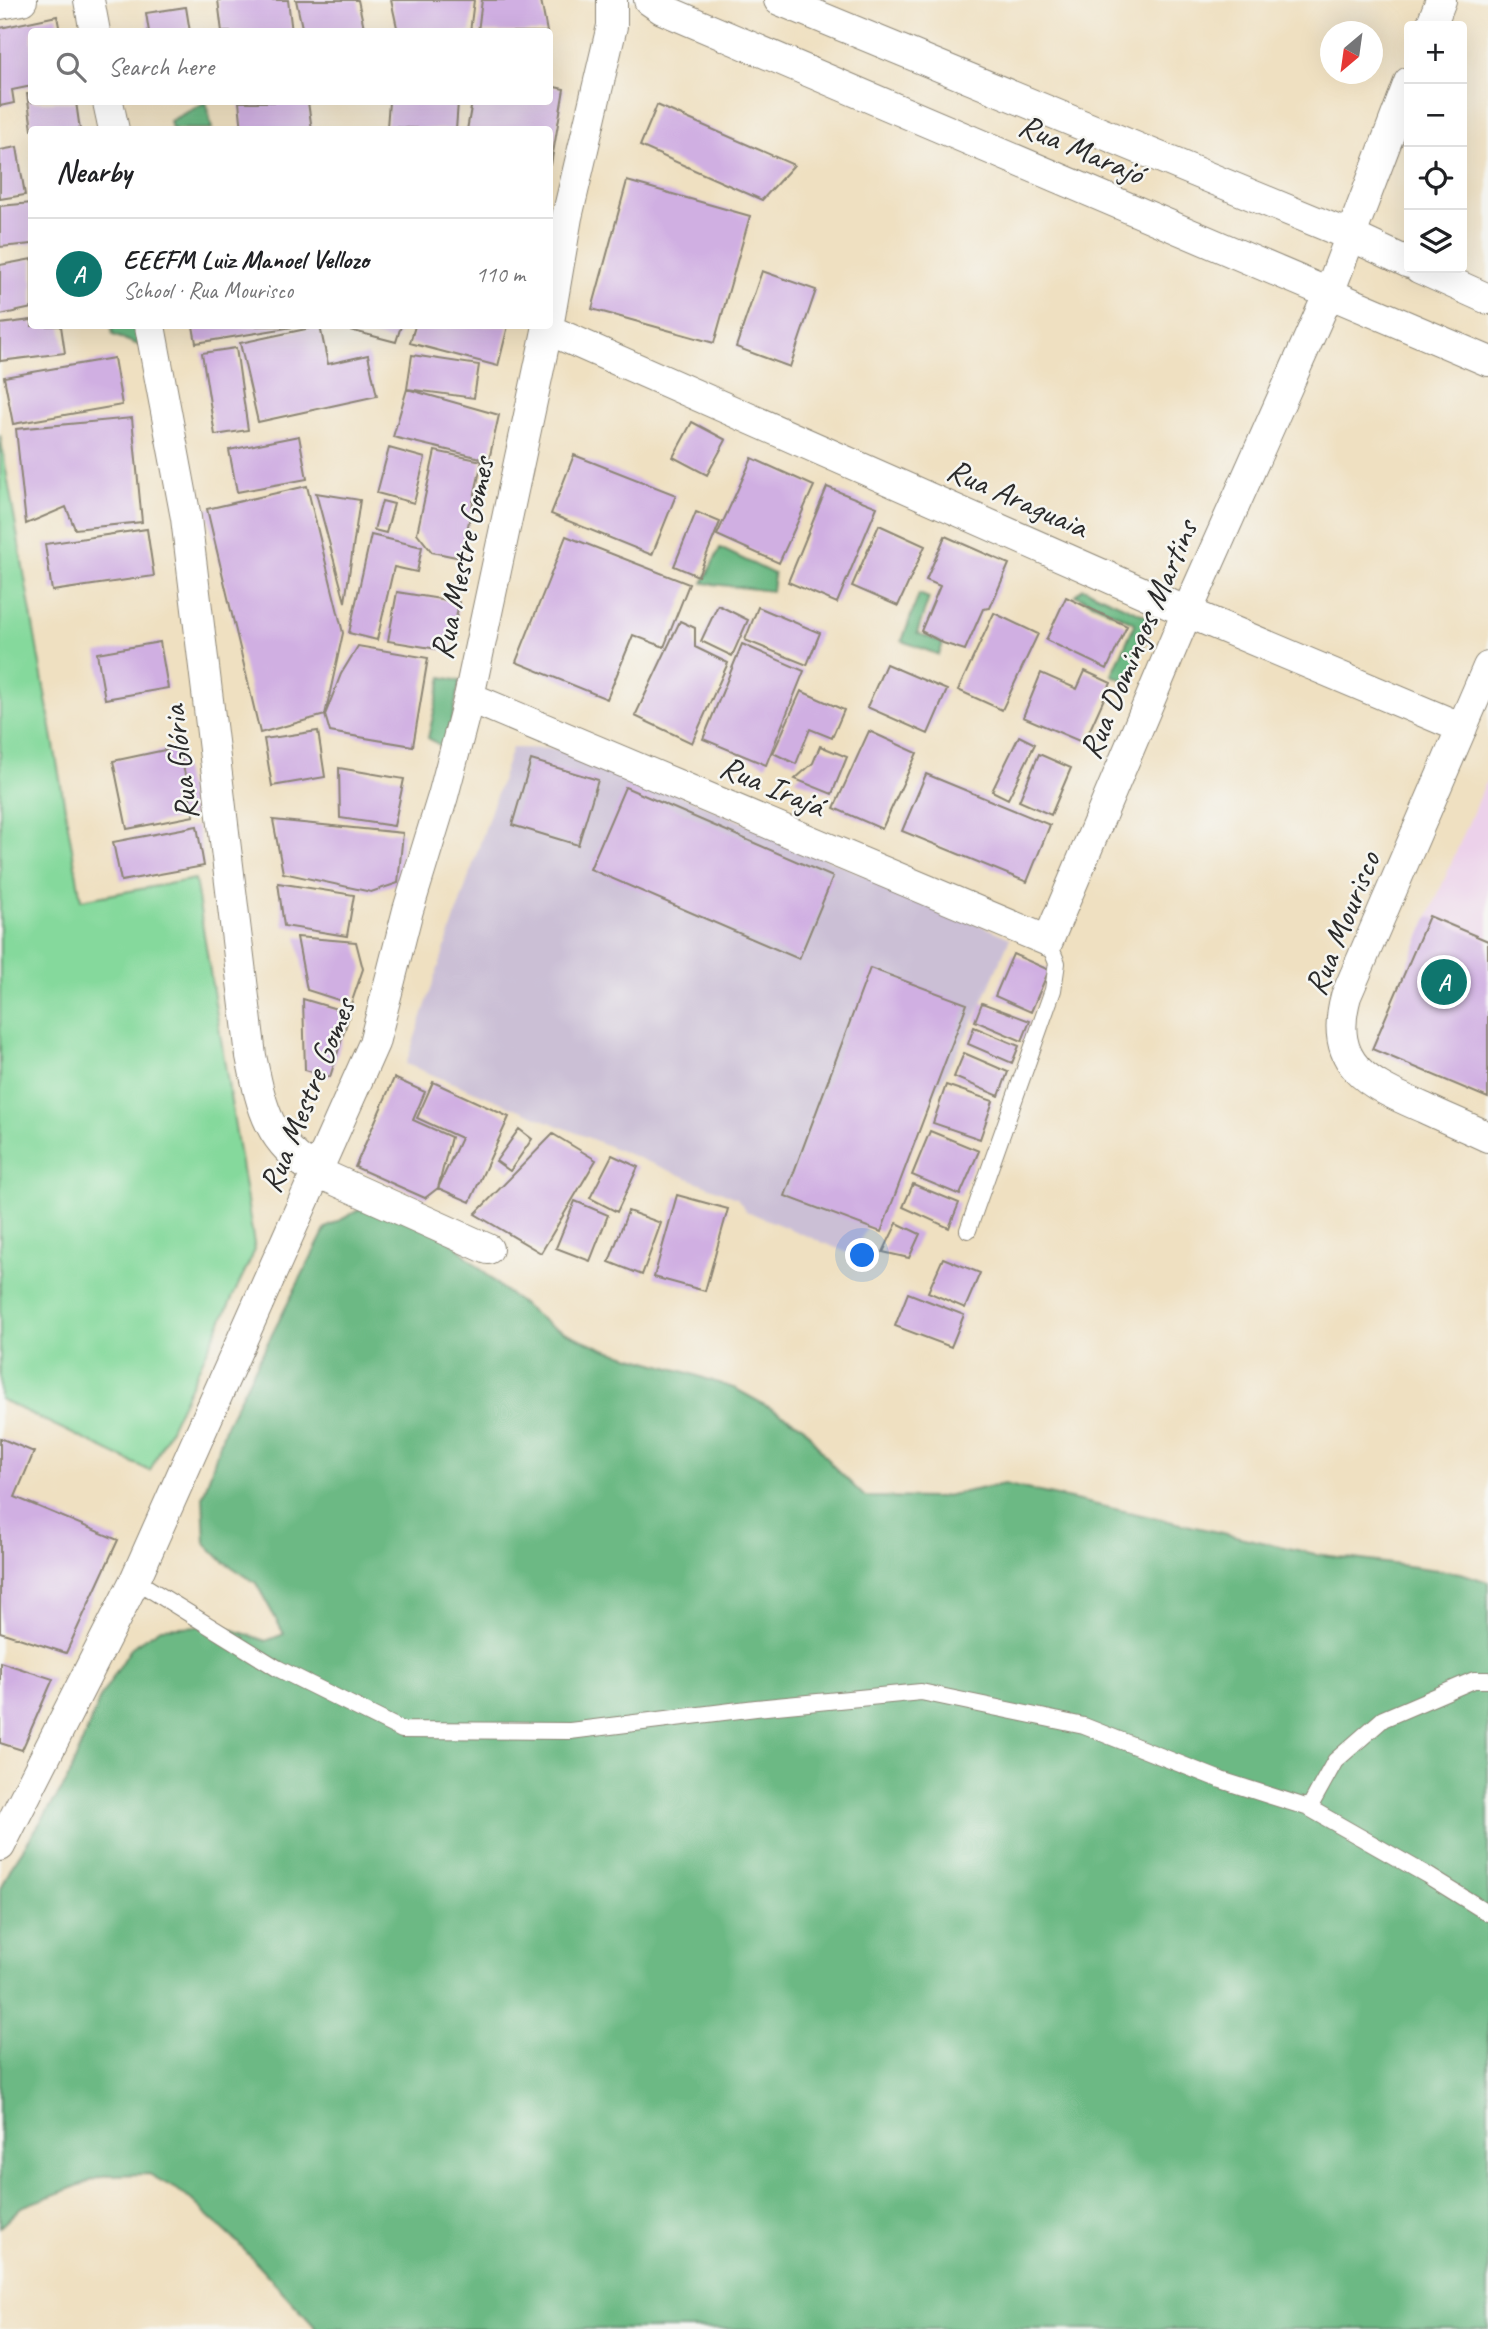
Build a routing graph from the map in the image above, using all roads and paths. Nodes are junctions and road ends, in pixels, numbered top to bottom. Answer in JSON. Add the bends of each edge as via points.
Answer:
{"nodes":[{"id":1,"x":22,"y":0,"type":"edge"},
{"id":2,"x":89,"y":0,"type":"edge"},
{"id":3,"x":612,"y":0,"type":"edge"},
{"id":4,"x":649,"y":0,"type":"edge"},
{"id":5,"x":779,"y":0,"type":"edge"},
{"id":6,"x":1441,"y":0,"type":"edge"},
{"id":7,"x":0,"y":4,"type":"edge"},
{"id":8,"x":1433,"y":21,"type":"edge"},
{"id":9,"x":94,"y":28,"type":"edge"},
{"id":10,"x":1408,"y":84,"type":"edge"},
{"id":11,"x":109,"y":105,"type":"edge"},
{"id":12,"x":113,"y":126,"type":"edge"},
{"id":13,"x":1351,"y":236,"type":"junction"},
{"id":14,"x":1404,"y":261,"type":"edge"},
{"id":15,"x":1430,"y":273,"type":"edge"},
{"id":16,"x":1329,"y":293,"type":"junction"},
{"id":17,"x":553,"y":295,"type":"edge"},
{"id":18,"x":1488,"y":299,"type":"edge"},
{"id":19,"x":553,"y":325,"type":"edge"},
{"id":20,"x":151,"y":329,"type":"edge"},
{"id":21,"x":547,"y":329,"type":"edge"},
{"id":22,"x":1488,"y":361,"type":"edge"},
{"id":23,"x":1187,"y":612,"type":"junction"},
{"id":24,"x":1488,"y":667,"type":"edge"},
{"id":25,"x":469,"y":697,"type":"junction"},
{"id":26,"x":1462,"y":728,"type":"junction"},
{"id":27,"x":1048,"y":941,"type":"junction"},
{"id":28,"x":1488,"y":1137,"type":"edge"},
{"id":29,"x":317,"y":1172,"type":"junction"},
{"id":30,"x":968,"y":1230,"type":"dead end"},
{"id":31,"x":488,"y":1249,"type":"dead end"},
{"id":32,"x":135,"y":1580,"type":"junction"},
{"id":33,"x":1488,"y":1680,"type":"edge"},
{"id":34,"x":1309,"y":1808,"type":"junction"},
{"id":35,"x":0,"y":1846,"type":"edge"},
{"id":36,"x":1488,"y":1913,"type":"edge"}],
"edges":[{"from":1,"to":7,"type":"street"},
{"from":2,"to":9,"type":"street"},
{"from":3,"to":17,"type":"street","name":"Rua Mestre Gomes","via":[[612,26]]},
{"from":4,"to":16,"type":"street","name":"Rua Marajó"},
{"from":5,"to":13,"type":"street","name":"Rua Marajó"},
{"from":6,"to":8,"type":"street"},
{"from":10,"to":13,"type":"street","name":"Rua Domingos Martins"},
{"from":11,"to":12,"type":"street"},
{"from":13,"to":14,"type":"street","name":"Rua Marajó"},
{"from":13,"to":16,"type":"street","name":"Rua Domingos Martins"},
{"from":15,"to":18,"type":"street"},
{"from":16,"to":22,"type":"street","name":"Rua Marajó"},
{"from":16,"to":23,"type":"street","name":"Rua Domingos Martins"},
{"from":19,"to":23,"type":"street","name":"Rua Araguaia"},
{"from":20,"to":29,"type":"street","name":"Rua Glória","via":[[186,518],[250,1056],[273,1132],[295,1159]]},
{"from":21,"to":25,"type":"street","name":"Rua Mestre Gomes"},
{"from":23,"to":26,"type":"street","name":"Rua Araguaia"},
{"from":23,"to":27,"type":"street","name":"Rua Domingos Martins"},
{"from":24,"to":26,"type":"street","name":"Rua Mourisco"},
{"from":25,"to":27,"type":"street","name":"Rua Irajá"},
{"from":25,"to":29,"type":"street","name":"Rua Mestre Gomes","via":[[374,1043]]},
{"from":26,"to":28,"type":"street","name":"Rua Mourisco","via":[[1346,996],[1341,1038],[1363,1076],[1389,1093]]},
{"from":27,"to":30,"type":"lane","via":[[1057,963],[1053,990]]},
{"from":29,"to":31,"type":"street","name":"Rua Glória"},
{"from":29,"to":32,"type":"street","name":"Rua Mestre Gomes"},
{"from":32,"to":34,"type":"lane","via":[[277,1668],[402,1730],[570,1731],[921,1692],[1084,1726],[1221,1780]]},
{"from":32,"to":35,"type":"street","name":"Rua Mestre Gomes"},
{"from":33,"to":34,"type":"lane","via":[[1474,1680],[1383,1718],[1335,1761]]},
{"from":34,"to":36,"type":"lane"}]}
